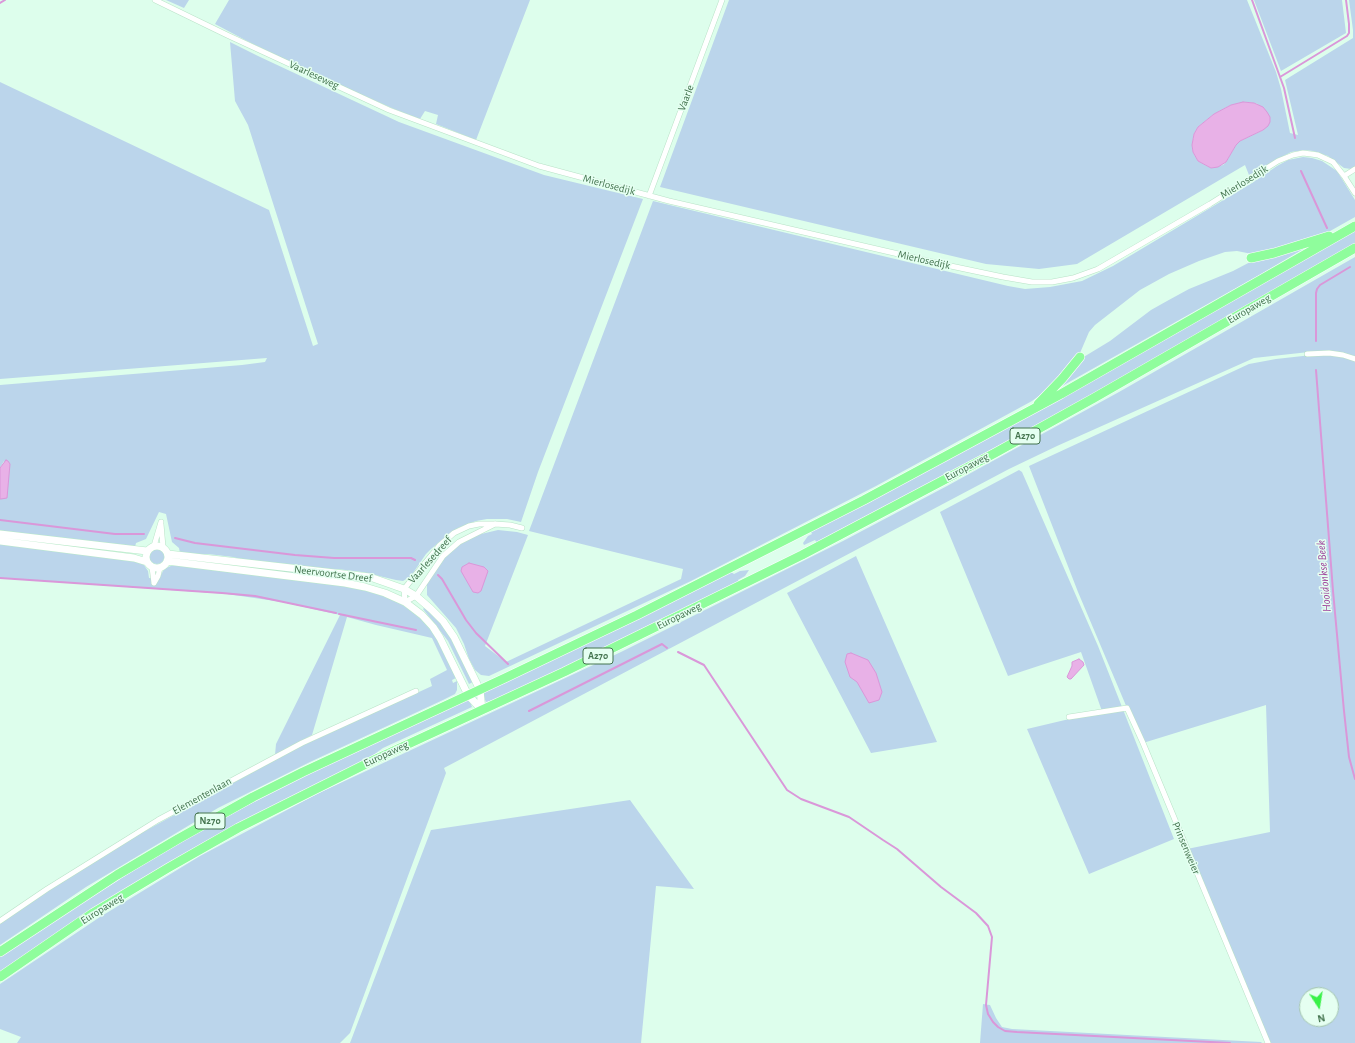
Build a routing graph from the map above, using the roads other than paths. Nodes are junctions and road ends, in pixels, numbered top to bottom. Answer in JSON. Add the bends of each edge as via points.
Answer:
{"nodes":[{"id":1,"x":155,"y":0,"type":"edge"},
{"id":2,"x":722,"y":0,"type":"edge"},
{"id":3,"x":476,"y":143,"type":"joint"},
{"id":4,"x":1355,"y":170,"type":"edge"},
{"id":5,"x":1344,"y":176,"type":"junction"},
{"id":6,"x":1355,"y":193,"type":"edge"},
{"id":7,"x":649,"y":196,"type":"junction"},
{"id":8,"x":1352,"y":228,"type":"edge"},
{"id":9,"x":1355,"y":248,"type":"edge"},
{"id":10,"x":1250,"y":258,"type":"dead end"},
{"id":11,"x":1308,"y":354,"type":"dead end"},
{"id":12,"x":1080,"y":357,"type":"dead end"},
{"id":13,"x":1355,"y":359,"type":"edge"},
{"id":14,"x":1031,"y":410,"type":"junction"},
{"id":15,"x":495,"y":524,"type":"junction"},
{"id":16,"x":522,"y":528,"type":"dead end"},
{"id":17,"x":0,"y":534,"type":"edge"},
{"id":18,"x":0,"y":542,"type":"edge"},
{"id":19,"x":154,"y":546,"type":"junction"},
{"id":20,"x":163,"y":547,"type":"junction"},
{"id":21,"x":147,"y":551,"type":"junction"},
{"id":22,"x":168,"y":554,"type":"junction"},
{"id":23,"x":167,"y":561,"type":"junction"},
{"id":24,"x":149,"y":565,"type":"junction"},
{"id":25,"x":160,"y":568,"type":"junction"},
{"id":26,"x":404,"y":590,"type":"junction"},
{"id":27,"x":416,"y":596,"type":"junction"},
{"id":28,"x":405,"y":602,"type":"junction"},
{"id":29,"x":480,"y":690,"type":"junction"},
{"id":30,"x":416,"y":691,"type":"dead end"},
{"id":31,"x":468,"y":695,"type":"junction"},
{"id":32,"x":482,"y":710,"type":"junction"},
{"id":33,"x":1069,"y":716,"type":"dead end"},
{"id":34,"x":0,"y":922,"type":"edge"},
{"id":35,"x":0,"y":952,"type":"edge"},
{"id":36,"x":0,"y":977,"type":"edge"},
{"id":37,"x":1268,"y":1043,"type":"edge"}],
"edges":[{"from":1,"to":3,"type":"street","name":"Vaarleseweg","via":[[389,110]]},
{"from":2,"to":7,"type":"street","name":"Vaarle"},
{"from":3,"to":7,"type":"street","name":"Mierlosedijk","via":[[539,166]]},
{"from":4,"to":5,"type":"street"},
{"from":5,"to":6,"type":"street","name":"Mierlosedijk"},
{"from":5,"to":7,"type":"street","name":"Mierlosedijk","via":[[1333,162],[1318,155],[1303,153],[1286,157],[1098,270],[1052,282],[1003,278],[946,266]]},
{"from":8,"to":10,"type":"highway","number":"A270","via":[[1306,244]]},
{"from":8,"to":14,"type":"highway","name":"Europaweg","number":"A270"},
{"from":9,"to":32,"type":"highway","name":"Europaweg","number":"A270","via":[[1087,402],[802,555]]},
{"from":11,"to":13,"type":"street","via":[[1329,353]]},
{"from":12,"to":14,"type":"highway","number":"A270"},
{"from":14,"to":29,"type":"highway","name":"Europaweg","number":"A270","via":[[864,500],[684,592]]},
{"from":15,"to":16,"type":"street","name":"Vaarlesedreef"},
{"from":15,"to":26,"type":"street","name":"Vaarlesedreef","via":[[469,526],[454,533],[439,546]]},
{"from":15,"to":27,"type":"street","name":"Vaarlesedreef","via":[[459,542],[443,556]]},
{"from":17,"to":21,"type":"street"},
{"from":18,"to":24,"type":"street","via":[[134,558]]},
{"from":19,"to":20,"type":"street"},
{"from":19,"to":20,"type":"street","via":[[161,522]]},
{"from":19,"to":21,"type":"street"},
{"from":20,"to":22,"type":"street"},
{"from":21,"to":24,"type":"street"},
{"from":22,"to":23,"type":"street"},
{"from":22,"to":26,"type":"street","name":"Neervoortse Dreef","via":[[370,578]]},
{"from":23,"to":25,"type":"street"},
{"from":23,"to":28,"type":"street","name":"Neervoortse Dreef","via":[[351,584],[385,593]]},
{"from":24,"to":25,"type":"street"},
{"from":24,"to":25,"type":"street","via":[[154,583]]},
{"from":26,"to":27,"type":"street","name":"Neervoortse Dreef"},
{"from":26,"to":28,"type":"street","name":"Vaarlesedreef"},
{"from":27,"to":28,"type":"street","name":"Vaarlesedreef"},
{"from":27,"to":29,"type":"street","name":"Neervoortse Dreef","via":[[433,611],[454,637]]},
{"from":28,"to":31,"type":"street","name":"Neervoortse Dreef","via":[[433,627]]},
{"from":29,"to":31,"type":"highway","name":"Europaweg","number":"N270"},
{"from":29,"to":32,"type":"street","name":"Neervoortse Dreef"},
{"from":30,"to":34,"type":"street","name":"Elementenlaan","via":[[296,746],[158,820],[47,889]]},
{"from":31,"to":32,"type":"street","name":"Neervoortse Dreef"},
{"from":31,"to":35,"type":"highway","name":"Europaweg","number":"N270","via":[[303,772],[219,816],[117,875]]},
{"from":32,"to":36,"type":"highway","name":"Europaweg","number":"N270","via":[[290,801],[196,851],[93,913]]},
{"from":33,"to":37,"type":"street","name":"Prinsenweier","via":[[1127,708]]}]}
